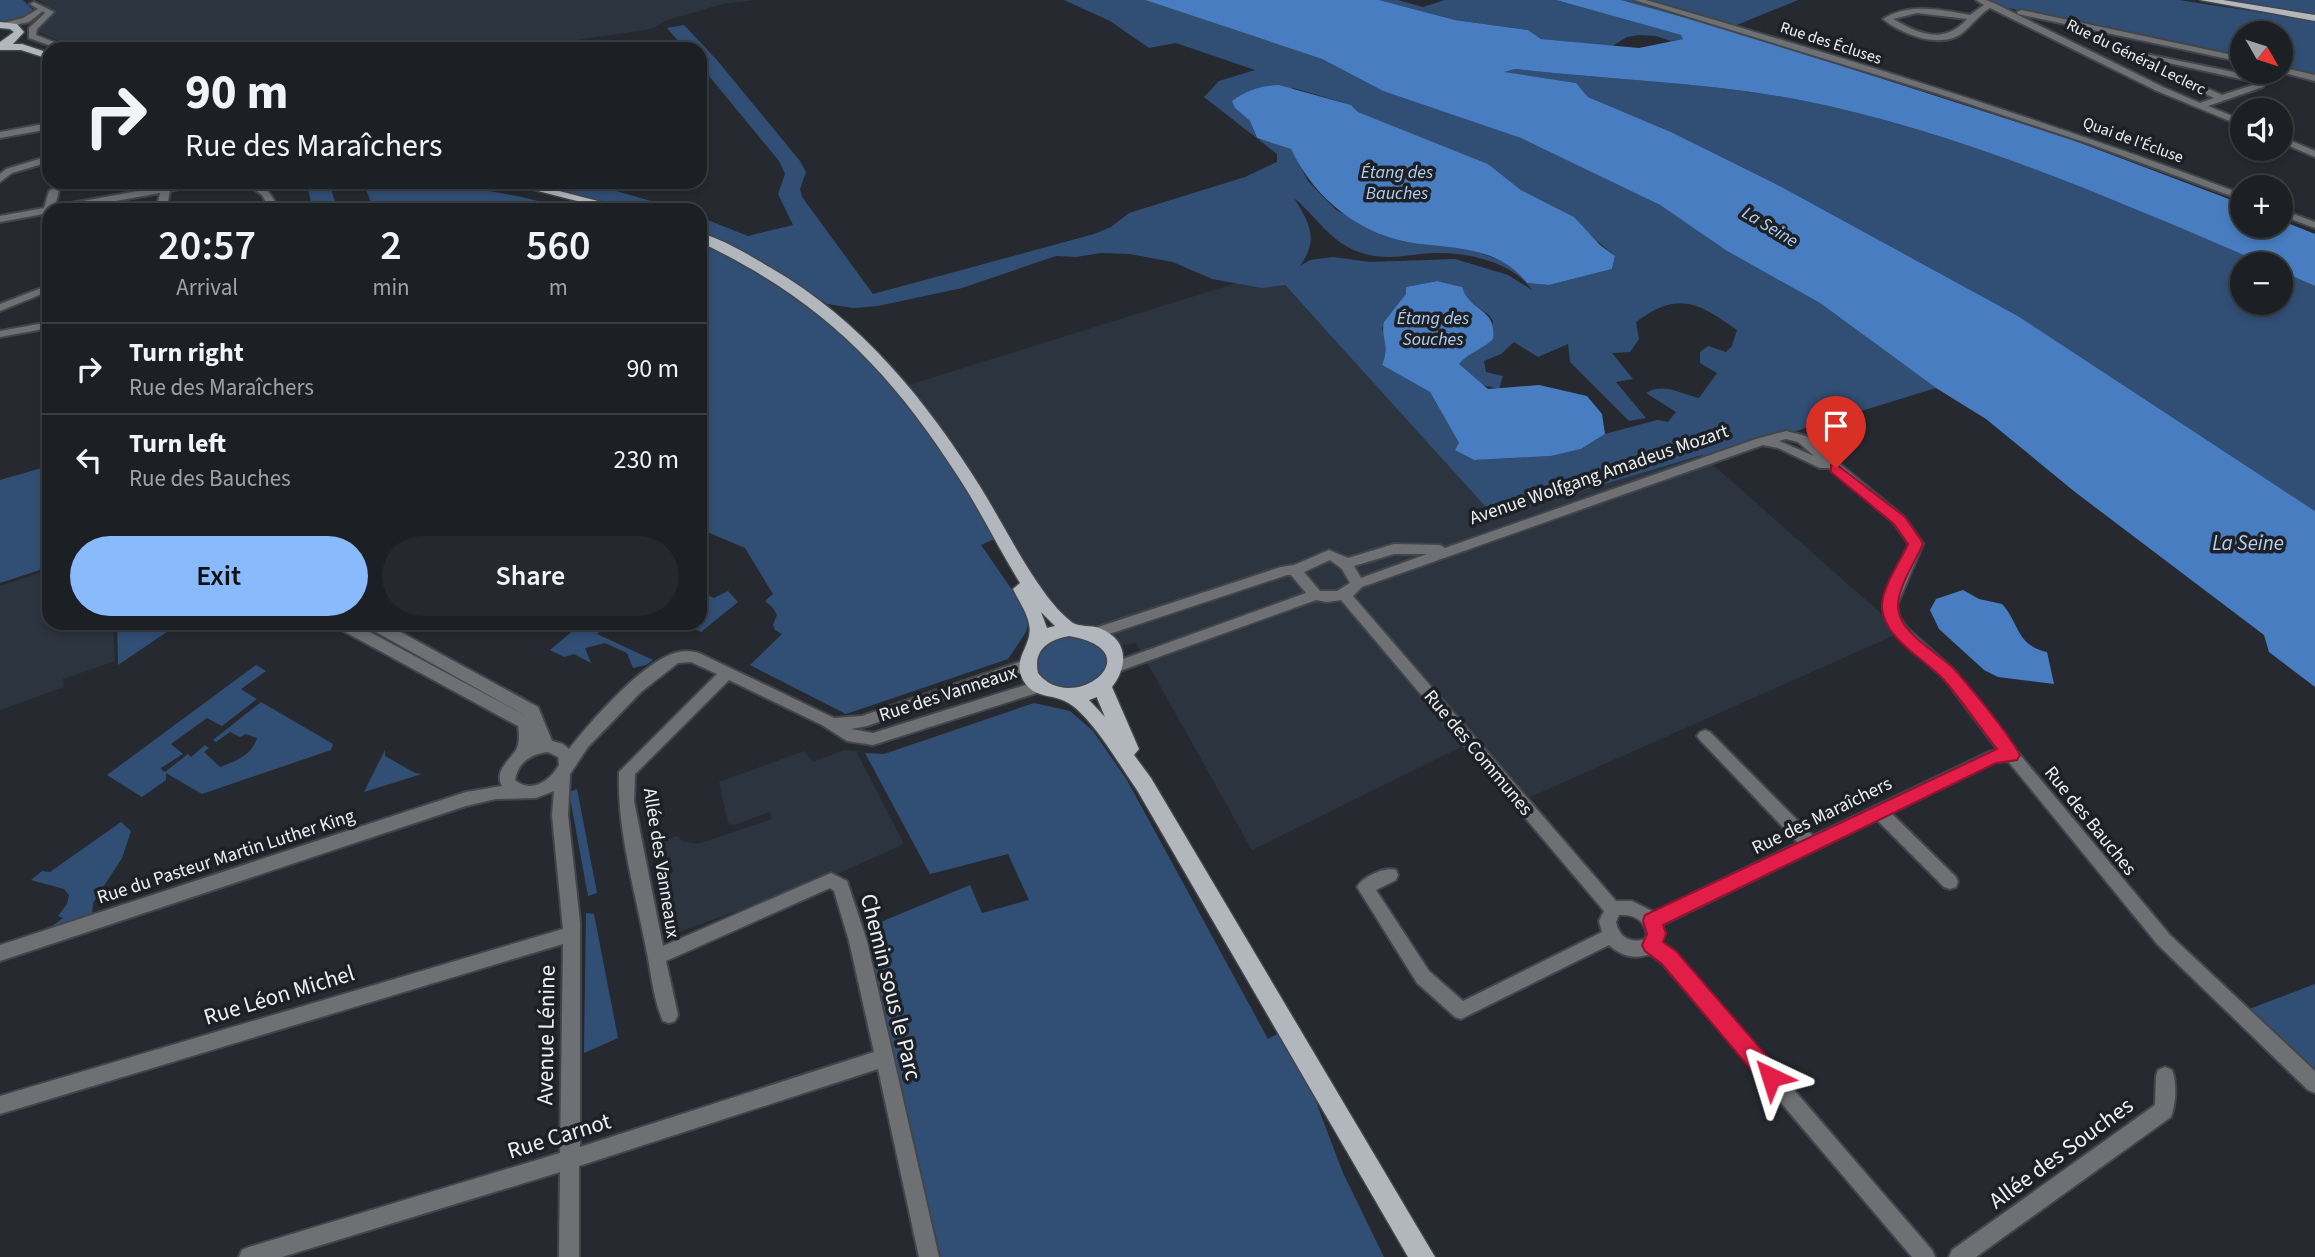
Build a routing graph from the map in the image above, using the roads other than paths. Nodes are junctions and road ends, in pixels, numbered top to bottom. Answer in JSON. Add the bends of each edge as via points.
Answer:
{"nodes":[{"id":1,"x":1638,"y":0,"type":"edge"},
{"id":2,"x":1980,"y":0,"type":"edge"},
{"id":3,"x":2205,"y":0,"type":"edge"},
{"id":4,"x":2216,"y":0,"type":"edge"},
{"id":5,"x":35,"y":4,"type":"edge"},
{"id":6,"x":1993,"y":6,"type":"junction"},
{"id":7,"x":1970,"y":17,"type":"junction"},
{"id":8,"x":2041,"y":17,"type":"junction"},
{"id":9,"x":2315,"y":17,"type":"edge"},
{"id":10,"x":2029,"y":22,"type":"junction"},
{"id":11,"x":3,"y":25,"type":"edge"},
{"id":12,"x":18,"y":35,"type":"junction"},
{"id":13,"x":49,"y":42,"type":"edge"},
{"id":14,"x":0,"y":47,"type":"edge"},
{"id":15,"x":42,"y":50,"type":"edge"},
{"id":16,"x":42,"y":51,"type":"edge"},
{"id":17,"x":42,"y":52,"type":"edge"},
{"id":18,"x":0,"y":54,"type":"edge"},
{"id":19,"x":2230,"y":57,"type":"edge"},
{"id":20,"x":2293,"y":72,"type":"edge"},
{"id":21,"x":2315,"y":78,"type":"edge"},
{"id":22,"x":2221,"y":98,"type":"junction"},
{"id":23,"x":2199,"y":106,"type":"junction"},
{"id":24,"x":2013,"y":116,"type":"joint"},
{"id":25,"x":2230,"y":118,"type":"edge"},
{"id":26,"x":42,"y":128,"type":"edge"},
{"id":27,"x":0,"y":135,"type":"edge"},
{"id":28,"x":2293,"y":144,"type":"edge"},
{"id":29,"x":2315,"y":153,"type":"edge"},
{"id":30,"x":42,"y":161,"type":"edge"},
{"id":31,"x":0,"y":179,"type":"edge"},
{"id":32,"x":133,"y":189,"type":"edge"},
{"id":33,"x":156,"y":189,"type":"edge"},
{"id":34,"x":169,"y":189,"type":"edge"},
{"id":35,"x":259,"y":189,"type":"edge"},
{"id":36,"x":538,"y":189,"type":"edge"},
{"id":37,"x":164,"y":190,"type":"junction"},
{"id":38,"x":54,"y":191,"type":"dead end"},
{"id":39,"x":2230,"y":192,"type":"edge"},
{"id":40,"x":270,"y":202,"type":"dead end"},
{"id":41,"x":51,"y":203,"type":"edge"},
{"id":42,"x":85,"y":203,"type":"edge"},
{"id":43,"x":162,"y":203,"type":"edge"},
{"id":44,"x":598,"y":203,"type":"edge"},
{"id":45,"x":42,"y":211,"type":"edge"},
{"id":46,"x":2293,"y":217,"type":"edge"},
{"id":47,"x":0,"y":219,"type":"edge"},
{"id":48,"x":2315,"y":225,"type":"edge"},
{"id":49,"x":707,"y":240,"type":"edge"},
{"id":50,"x":42,"y":290,"type":"edge"},
{"id":51,"x":0,"y":308,"type":"edge"},
{"id":52,"x":42,"y":326,"type":"edge"},
{"id":53,"x":42,"y":333,"type":"edge"},
{"id":54,"x":0,"y":334,"type":"edge"},
{"id":55,"x":0,"y":340,"type":"edge"},
{"id":56,"x":925,"y":414,"type":"junction"},
{"id":57,"x":1760,"y":442,"type":"joint"},
{"id":58,"x":1451,"y":549,"type":"junction"},
{"id":59,"x":1345,"y":564,"type":"junction"},
{"id":60,"x":1297,"y":570,"type":"junction"},
{"id":61,"x":1357,"y":584,"type":"junction"},
{"id":62,"x":1315,"y":595,"type":"junction"},
{"id":63,"x":1344,"y":595,"type":"junction"},
{"id":64,"x":1069,"y":629,"type":"junction"},
{"id":65,"x":354,"y":630,"type":"edge"},
{"id":66,"x":385,"y":630,"type":"edge"},
{"id":67,"x":1097,"y":633,"type":"junction"},
{"id":68,"x":1038,"y":641,"type":"junction"},
{"id":69,"x":1027,"y":665,"type":"junction"},
{"id":70,"x":1117,"y":667,"type":"junction"},
{"id":71,"x":726,"y":674,"type":"junction"},
{"id":72,"x":1103,"y":686,"type":"junction"},
{"id":73,"x":1038,"y":687,"type":"junction"},
{"id":74,"x":1075,"y":696,"type":"junction"},
{"id":75,"x":832,"y":724,"type":"junction"},
{"id":76,"x":593,"y":730,"type":"junction"},
{"id":77,"x":1705,"y":736,"type":"dead end"},
{"id":78,"x":550,"y":746,"type":"junction"},
{"id":79,"x":522,"y":753,"type":"junction"},
{"id":80,"x":2011,"y":755,"type":"junction"},
{"id":81,"x":509,"y":768,"type":"junction"},
{"id":82,"x":565,"y":770,"type":"junction"},
{"id":83,"x":1144,"y":784,"type":"junction"},
{"id":84,"x":525,"y":792,"type":"junction"},
{"id":85,"x":466,"y":799,"type":"junction"},
{"id":86,"x":1878,"y":811,"type":"junction"},
{"id":87,"x":560,"y":815,"type":"junction"},
{"id":88,"x":1811,"y":844,"type":"junction"},
{"id":89,"x":1390,"y":875,"type":"dead end"},
{"id":90,"x":1950,"y":882,"type":"dead end"},
{"id":91,"x":1614,"y":910,"type":"junction"},
{"id":92,"x":1652,"y":921,"type":"junction"},
{"id":93,"x":572,"y":934,"type":"junction"},
{"id":94,"x":1611,"y":936,"type":"junction"},
{"id":95,"x":1651,"y":945,"type":"junction"},
{"id":96,"x":0,"y":953,"type":"edge"},
{"id":97,"x":656,"y":957,"type":"junction"},
{"id":98,"x":669,"y":1016,"type":"dead end"},
{"id":99,"x":884,"y":1058,"type":"junction"},
{"id":100,"x":2165,"y":1076,"type":"dead end"},
{"id":101,"x":2315,"y":1084,"type":"edge"},
{"id":102,"x":0,"y":1105,"type":"edge"},
{"id":103,"x":569,"y":1160,"type":"junction"},
{"id":104,"x":1419,"y":1254,"type":"edge"},
{"id":105,"x":249,"y":1257,"type":"edge"},
{"id":106,"x":569,"y":1257,"type":"edge"},
{"id":107,"x":929,"y":1257,"type":"edge"},
{"id":108,"x":1925,"y":1257,"type":"edge"},
{"id":109,"x":1959,"y":1257,"type":"edge"}],
"edges":[{"from":1,"to":24,"type":"street","name":"Rue des Écluses"},
{"from":2,"to":6,"type":"street","name":"Rue du Général Leclerc"},
{"from":3,"to":9,"type":"main road"},
{"from":4,"to":9,"type":"main road"},
{"from":5,"to":11,"type":"street","via":[[38,14]]},
{"from":5,"to":12,"type":"street","via":[[44,14]]},
{"from":5,"to":13,"type":"street","via":[[50,12],[33,28],[32,36]]},
{"from":6,"to":7,"type":"street"},
{"from":6,"to":8,"type":"street"},
{"from":6,"to":10,"type":"street","name":"Rue du Général Leclerc"},
{"from":7,"to":7,"type":"street","via":[[1961,30],[1941,39],[1887,19],[1923,10]]},
{"from":8,"to":10,"type":"street"},
{"from":8,"to":19,"type":"street"},
{"from":10,"to":23,"type":"street","name":"Rue du Général Leclerc"},
{"from":11,"to":12,"type":"main road","via":[[16,27]]},
{"from":12,"to":14,"type":"main road"},
{"from":12,"to":15,"type":"main road"},
{"from":14,"to":16,"type":"main road"},
{"from":17,"to":18,"type":"main road"},
{"from":20,"to":21,"type":"street"},
{"from":22,"to":22,"type":"street","via":[[2261,83],[2146,56],[2136,58]]},
{"from":22,"to":23,"type":"street"},
{"from":23,"to":25,"type":"street","name":"Rue du Général Leclerc"},
{"from":24,"to":39,"type":"street","name":"Quai de l'Écluse"},
{"from":26,"to":27,"type":"street"},
{"from":28,"to":29,"type":"street"},
{"from":30,"to":31,"type":"street","via":[[9,171]]},
{"from":32,"to":42,"type":"street"},
{"from":33,"to":37,"type":"street"},
{"from":34,"to":37,"type":"street"},
{"from":35,"to":40,"type":"street"},
{"from":36,"to":44,"type":"main road"},
{"from":37,"to":43,"type":"street"},
{"from":38,"to":41,"type":"street"},
{"from":45,"to":47,"type":"street"},
{"from":46,"to":48,"type":"street"},
{"from":49,"to":56,"type":"main road","via":[[757,265],[820,306],[875,354]]},
{"from":50,"to":51,"type":"street"},
{"from":52,"to":54,"type":"street"},
{"from":53,"to":55,"type":"street"},
{"from":56,"to":64,"type":"main road","via":[[1040,600]]},
{"from":56,"to":68,"type":"main road","via":[[1028,600],[1038,624]]},
{"from":57,"to":58,"type":"street","name":"Avenue Wolfgang Amadeus Mozart"},
{"from":57,"to":80,"type":"street","name":"Rue des Bauches","via":[[1781,445],[1836,468],[1899,520],[1916,544],[1893,594],[1892,618],[1949,674]]},
{"from":58,"to":59,"type":"street","name":"Avenue Wolfgang Amadeus Mozart","via":[[1394,549]]},
{"from":58,"to":61,"type":"street","name":"Avenue Wolfgang Amadeus Mozart"},
{"from":59,"to":60,"type":"street","via":[[1329,555]]},
{"from":59,"to":61,"type":"street"},
{"from":60,"to":62,"type":"street"},
{"from":60,"to":67,"type":"street","via":[[1284,570]]},
{"from":61,"to":63,"type":"street"},
{"from":62,"to":63,"type":"street"},
{"from":62,"to":70,"type":"street"},
{"from":63,"to":91,"type":"street","name":"Rue des Communes"},
{"from":64,"to":67,"type":"main road"},
{"from":64,"to":68,"type":"main road"},
{"from":65,"to":79,"type":"street","via":[[524,722]]},
{"from":66,"to":78,"type":"street","via":[[533,711]]},
{"from":67,"to":70,"type":"main road","via":[[1112,647]]},
{"from":68,"to":69,"type":"main road"},
{"from":69,"to":73,"type":"main road"},
{"from":69,"to":75,"type":"street","name":"Rue des Vanneaux","via":[[862,722]]},
{"from":70,"to":72,"type":"main road"},
{"from":71,"to":75,"type":"street","name":"Rue des Vanneaux"},
{"from":71,"to":76,"type":"street","name":"Rue des Vanneaux","via":[[694,657],[673,659]]},
{"from":71,"to":97,"type":"street","name":"Allée des Vanneaux","via":[[627,772],[628,811]]},
{"from":72,"to":74,"type":"main road"},
{"from":72,"to":83,"type":"main road"},
{"from":73,"to":74,"type":"main road"},
{"from":73,"to":75,"type":"street","name":"Rue des Vanneaux","via":[[873,739],[852,737]]},
{"from":74,"to":83,"type":"main road"},
{"from":76,"to":78,"type":"street","via":[[566,746]]},
{"from":76,"to":82,"type":"street"},
{"from":77,"to":88,"type":"street"},
{"from":78,"to":79,"type":"street"},
{"from":78,"to":82,"type":"street","via":[[565,754]]},
{"from":79,"to":81,"type":"street"},
{"from":80,"to":86,"type":"street","name":"Rue des Maraîchers","via":[[1994,756]]},
{"from":80,"to":101,"type":"street","name":"Rue des Bauches","via":[[2164,940]]},
{"from":81,"to":84,"type":"street","via":[[510,787]]},
{"from":81,"to":85,"type":"street","name":"Rue du Pasteur Martin Luther King","via":[[492,785]]},
{"from":82,"to":84,"type":"street","via":[[549,787]]},
{"from":82,"to":87,"type":"street","name":"Avenue Lénine"},
{"from":83,"to":104,"type":"main road"},
{"from":84,"to":85,"type":"street","name":"Rue du Pasteur Martin Luther King"},
{"from":84,"to":87,"type":"street","via":[[546,800]]},
{"from":85,"to":96,"type":"street","name":"Rue du Pasteur Martin Luther King"},
{"from":86,"to":88,"type":"street","name":"Rue des Maraîchers"},
{"from":86,"to":90,"type":"street"},
{"from":87,"to":93,"type":"street","name":"Avenue Lénine"},
{"from":88,"to":92,"type":"street","name":"Rue des Maraîchers"},
{"from":89,"to":94,"type":"street","via":[[1365,887],[1423,977],[1461,1011]]},
{"from":91,"to":92,"type":"street","via":[[1633,908]]},
{"from":91,"to":94,"type":"street","via":[[1607,921]]},
{"from":92,"to":95,"type":"street","via":[[1656,934]]},
{"from":93,"to":102,"type":"street","name":"Rue Léon Michel"},
{"from":93,"to":103,"type":"street","name":"Avenue Lénine"},
{"from":94,"to":95,"type":"street","via":[[1628,948],[1641,950]]},
{"from":95,"to":108,"type":"street","via":[[1669,958]]},
{"from":97,"to":98,"type":"street","name":"Allée des Vanneaux"},
{"from":97,"to":99,"type":"street","name":"Chemin sous le Parc","via":[[831,880],[841,886],[854,929]]},
{"from":99,"to":103,"type":"street","name":"Rue Carnot"},
{"from":99,"to":107,"type":"street","name":"Chemin sous le Parc"},
{"from":100,"to":109,"type":"street","name":"Allée des Souches","via":[[2164,1110]]},
{"from":103,"to":105,"type":"street","name":"Rue Carnot"},
{"from":103,"to":106,"type":"street","name":"Avenue Lénine"}]}
